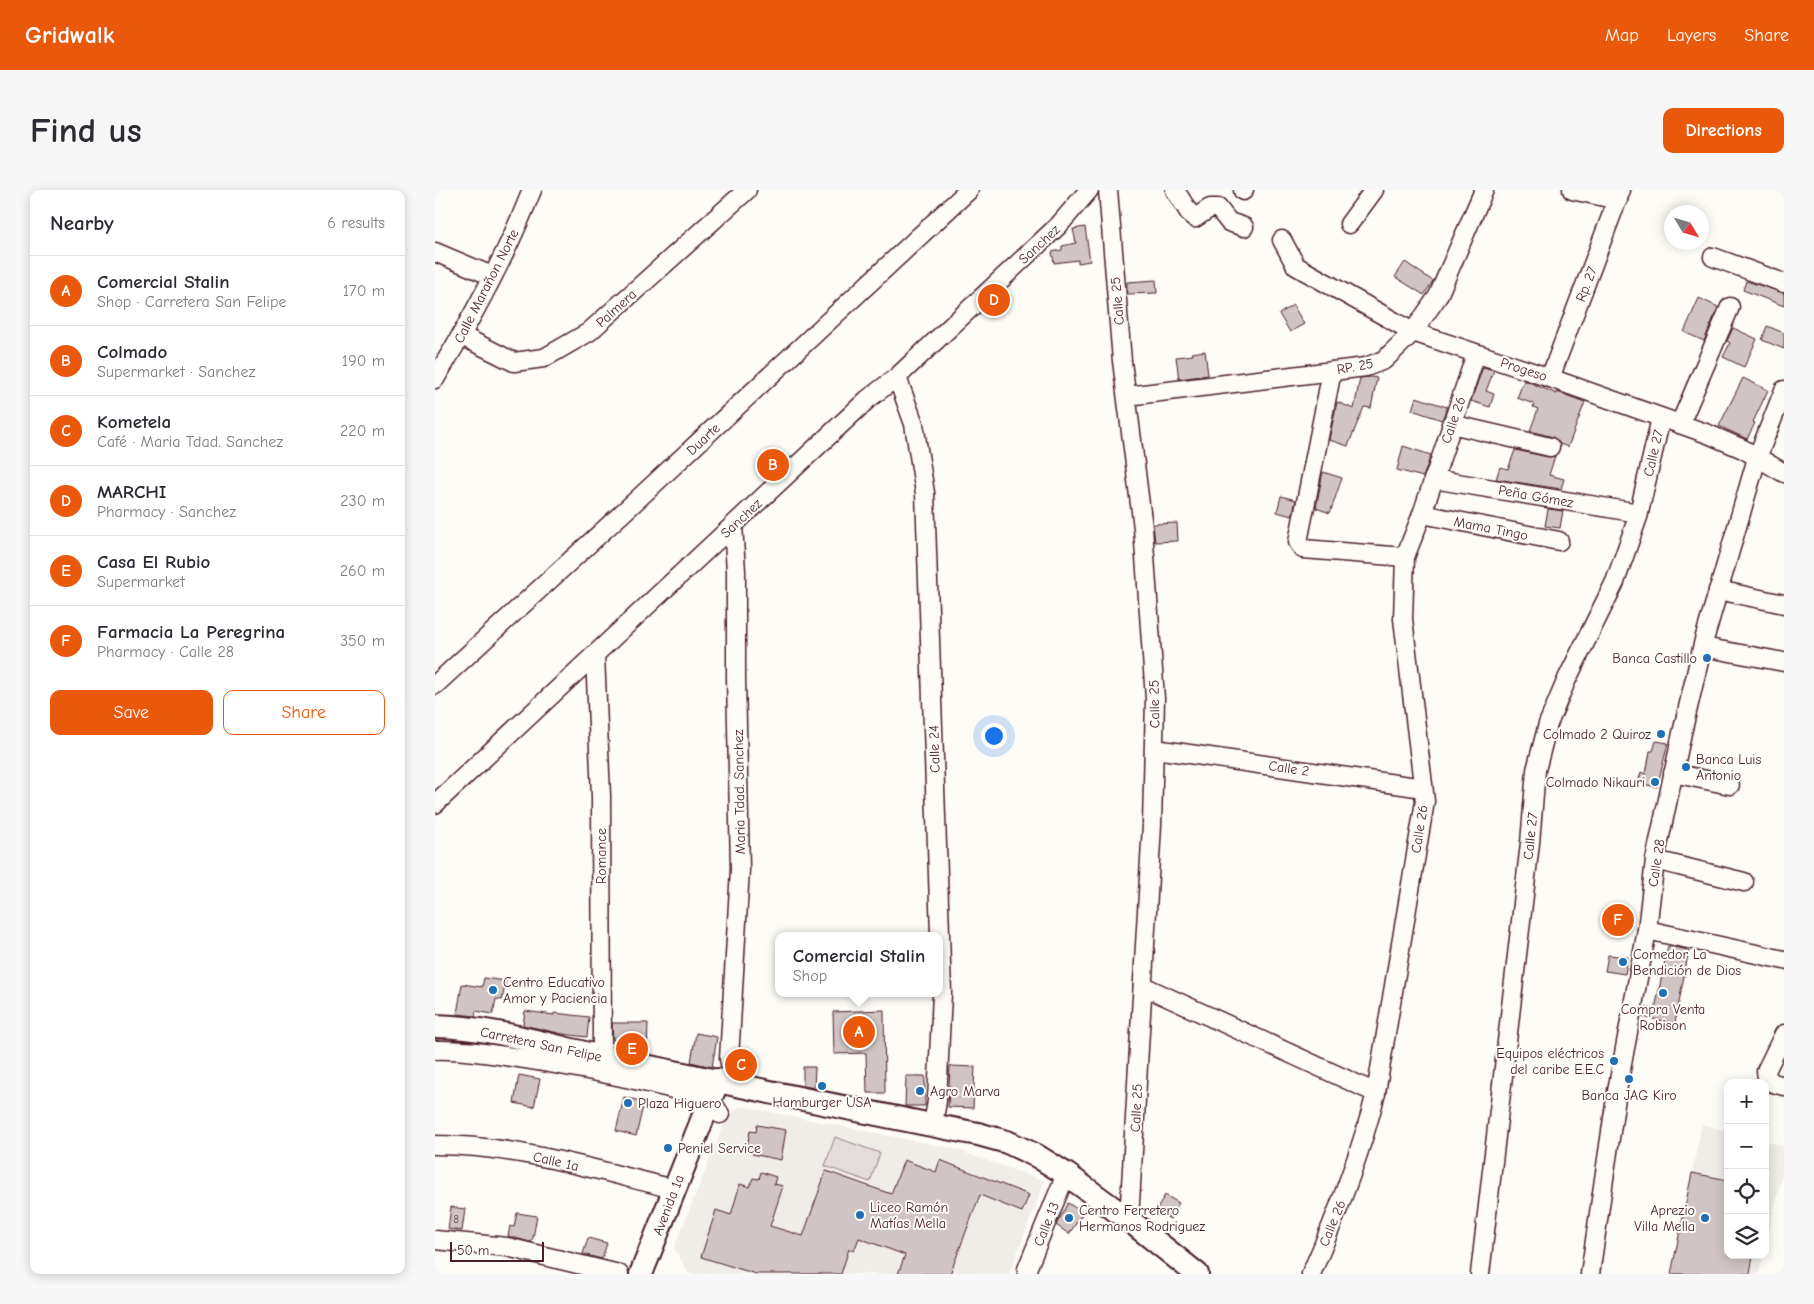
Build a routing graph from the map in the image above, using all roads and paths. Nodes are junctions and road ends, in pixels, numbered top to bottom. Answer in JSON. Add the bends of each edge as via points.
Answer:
{"nodes":[{"id":1,"x":532,"y":190,"type":"edge"},
{"id":2,"x":747,"y":190,"type":"edge"},
{"id":3,"x":969,"y":190,"type":"edge"},
{"id":4,"x":1089,"y":190,"type":"edge"},
{"id":5,"x":1108,"y":190,"type":"edge"},
{"id":6,"x":1175,"y":190,"type":"edge"},
{"id":7,"x":1374,"y":190,"type":"edge"},
{"id":8,"x":1484,"y":190,"type":"edge"},
{"id":9,"x":1572,"y":190,"type":"edge"},
{"id":10,"x":1619,"y":195,"type":"edge"},
{"id":11,"x":1349,"y":224,"type":"dead end"},
{"id":12,"x":1244,"y":228,"type":"dead end"},
{"id":13,"x":1281,"y":240,"type":"dead end"},
{"id":14,"x":435,"y":252,"type":"edge"},
{"id":15,"x":1713,"y":257,"type":"dead end"},
{"id":16,"x":492,"y":276,"type":"junction"},
{"id":17,"x":1784,"y":282,"type":"edge"},
{"id":18,"x":1730,"y":307,"type":"dead end"},
{"id":19,"x":1413,"y":332,"type":"junction"},
{"id":20,"x":461,"y":336,"type":"junction"},
{"id":21,"x":1476,"y":354,"type":"junction"},
{"id":22,"x":1331,"y":371,"type":"junction"},
{"id":23,"x":897,"y":377,"type":"junction"},
{"id":24,"x":1550,"y":378,"type":"junction"},
{"id":25,"x":435,"y":379,"type":"edge"},
{"id":26,"x":1784,"y":390,"type":"edge"},
{"id":27,"x":1127,"y":396,"type":"junction"},
{"id":28,"x":1661,"y":418,"type":"junction"},
{"id":29,"x":1451,"y":424,"type":"junction"},
{"id":30,"x":1680,"y":424,"type":"junction"},
{"id":31,"x":1550,"y":447,"type":"dead end"},
{"id":32,"x":1757,"y":458,"type":"junction"},
{"id":33,"x":1784,"y":473,"type":"edge"},
{"id":34,"x":1433,"y":479,"type":"junction"},
{"id":35,"x":1639,"y":513,"type":"junction"},
{"id":36,"x":1422,"y":514,"type":"junction"},
{"id":37,"x":733,"y":525,"type":"junction"},
{"id":38,"x":1559,"y":541,"type":"dead end"},
{"id":39,"x":1405,"y":557,"type":"junction"},
{"id":40,"x":1718,"y":590,"type":"junction"},
{"id":41,"x":1784,"y":604,"type":"edge"},
{"id":42,"x":1703,"y":647,"type":"junction"},
{"id":43,"x":595,"y":655,"type":"junction"},
{"id":44,"x":1784,"y":662,"type":"edge"},
{"id":45,"x":435,"y":685,"type":"edge"},
{"id":46,"x":1155,"y":748,"type":"junction"},
{"id":47,"x":1673,"y":773,"type":"junction"},
{"id":48,"x":1730,"y":785,"type":"dead end"},
{"id":49,"x":1423,"y":788,"type":"junction"},
{"id":50,"x":435,"y":804,"type":"edge"},
{"id":51,"x":1655,"y":860,"type":"junction"},
{"id":52,"x":1744,"y":882,"type":"dead end"},
{"id":53,"x":1647,"y":930,"type":"junction"},
{"id":54,"x":940,"y":932,"type":"edge"},
{"id":55,"x":1784,"y":960,"type":"edge"},
{"id":56,"x":1143,"y":986,"type":"junction"},
{"id":57,"x":942,"y":997,"type":"edge"},
{"id":58,"x":435,"y":1026,"type":"edge"},
{"id":59,"x":1784,"y":1034,"type":"edge"},
{"id":60,"x":435,"y":1050,"type":"edge"},
{"id":61,"x":602,"y":1057,"type":"junction"},
{"id":62,"x":1784,"y":1086,"type":"edge"},
{"id":63,"x":1376,"y":1093,"type":"junction"},
{"id":64,"x":720,"y":1094,"type":"junction"},
{"id":65,"x":933,"y":1125,"type":"junction"},
{"id":66,"x":435,"y":1145,"type":"edge"},
{"id":67,"x":1066,"y":1174,"type":"junction"},
{"id":68,"x":674,"y":1189,"type":"junction"},
{"id":69,"x":1129,"y":1220,"type":"junction"},
{"id":70,"x":435,"y":1240,"type":"edge"},
{"id":71,"x":619,"y":1274,"type":"edge"},
{"id":72,"x":641,"y":1274,"type":"edge"},
{"id":73,"x":656,"y":1274,"type":"edge"},
{"id":74,"x":1027,"y":1274,"type":"edge"},
{"id":75,"x":1197,"y":1274,"type":"edge"},
{"id":76,"x":1311,"y":1274,"type":"edge"},
{"id":77,"x":1480,"y":1274,"type":"edge"},
{"id":78,"x":1590,"y":1274,"type":"edge"}],
"edges":[{"from":1,"to":16,"type":"street","name":"Calle Marañon Norte","via":[[514,236]]},
{"from":2,"to":20,"type":"street","name":"Palmera","via":[[589,332],[544,358],[515,362]]},
{"from":3,"to":45,"type":"street","name":"Duarte"},
{"from":4,"to":23,"type":"street","name":"Sanchez","via":[[1059,225]]},
{"from":5,"to":27,"type":"street","name":"Calle 25"},
{"from":6,"to":12,"type":"street","via":[[1189,214],[1195,218],[1210,208],[1218,208],[1229,222]]},
{"from":7,"to":11,"type":"street"},
{"from":8,"to":19,"type":"street","name":"RP. 25","via":[[1438,296]]},
{"from":9,"to":10,"type":"street"},
{"from":10,"to":24,"type":"street","name":"Rp. 27"},
{"from":13,"to":19,"type":"street","name":"Progeso","via":[[1296,266]]},
{"from":14,"to":16,"type":"street"},
{"from":15,"to":17,"type":"street"},
{"from":16,"to":20,"type":"street","name":"Calle Marañon Norte"},
{"from":18,"to":30,"type":"street"},
{"from":19,"to":21,"type":"street","name":"Progeso"},
{"from":19,"to":22,"type":"street","name":"RP. 25","via":[[1384,360],[1365,367]]},
{"from":20,"to":25,"type":"street","name":"Calle Marañon Norte"},
{"from":21,"to":24,"type":"street","name":"Progeso"},
{"from":21,"to":29,"type":"street","name":"Calle 26"},
{"from":22,"to":27,"type":"street","name":"RP. 25"},
{"from":22,"to":39,"type":"street","via":[[1297,542],[1303,549]]},
{"from":23,"to":37,"type":"street","name":"Sanchez"},
{"from":23,"to":54,"type":"street","name":"Calle 24","via":[[914,424],[925,493]]},
{"from":24,"to":28,"type":"street","name":"Progeso"},
{"from":26,"to":32,"type":"street","name":"Calle 28"},
{"from":27,"to":46,"type":"street","name":"Calle 25","via":[[1143,528],[1155,699]]},
{"from":28,"to":30,"type":"street","name":"Progeso"},
{"from":28,"to":35,"type":"street","name":"Calle 27"},
{"from":29,"to":31,"type":"street"},
{"from":29,"to":34,"type":"street","name":"Calle 26"},
{"from":30,"to":32,"type":"street","name":"Progeso","via":[[1743,449]]},
{"from":32,"to":33,"type":"street","name":"Progeso"},
{"from":32,"to":40,"type":"street","name":"Calle 28"},
{"from":34,"to":35,"type":"street","name":"Peña Gómez"},
{"from":34,"to":36,"type":"street","name":"Calle 26"},
{"from":35,"to":77,"type":"street","name":"Calle 27","via":[[1615,582],[1548,724],[1536,770]]},
{"from":36,"to":38,"type":"street","name":"Mama Tingo"},
{"from":36,"to":39,"type":"street","name":"Calle 26"},
{"from":37,"to":43,"type":"street","name":"Sanchez"},
{"from":37,"to":64,"type":"street","name":"Maria Tdad. Sanchez","via":[[737,571],[740,870],[729,1059]]},
{"from":39,"to":49,"type":"street","name":"Calle 26","via":[[1403,619]]},
{"from":40,"to":41,"type":"street"},
{"from":40,"to":42,"type":"street","name":"Calle 28"},
{"from":42,"to":44,"type":"street"},
{"from":42,"to":47,"type":"street","name":"Calle 28"},
{"from":43,"to":50,"type":"street","name":"Sanchez"},
{"from":43,"to":61,"type":"street","name":"Romance","via":[[601,796]]},
{"from":46,"to":49,"type":"street","name":"Calle 2"},
{"from":46,"to":56,"type":"street","name":"Calle 25"},
{"from":47,"to":48,"type":"street"},
{"from":47,"to":51,"type":"street","name":"Calle 28"},
{"from":49,"to":63,"type":"street","name":"Calle 26","via":[[1425,801]]},
{"from":51,"to":52,"type":"street"},
{"from":51,"to":53,"type":"street","name":"Calle 28"},
{"from":53,"to":55,"type":"street"},
{"from":53,"to":78,"type":"street","name":"Calle 28","via":[[1617,1091]]},
{"from":56,"to":63,"type":"street"},
{"from":56,"to":69,"type":"street","name":"Calle 25"},
{"from":57,"to":65,"type":"street","name":"Calle 24"},
{"from":58,"to":61,"type":"main road","name":"Carretera San Felipe","via":[[499,1033]]},
{"from":59,"to":62,"type":"street","via":[[1766,1071],[1767,1078]]},
{"from":60,"to":64,"type":"street","via":[[456,1049],[572,1066]]},
{"from":61,"to":64,"type":"main road","name":"Carretera San Felipe"},
{"from":63,"to":76,"type":"street","name":"Calle 26","via":[[1365,1137]]},
{"from":64,"to":65,"type":"main road","name":"Carretera San Felipe"},
{"from":64,"to":68,"type":"main road","name":"Avenida 1a"},
{"from":64,"to":73,"type":"main road","name":"Avenida 1a"},
{"from":65,"to":67,"type":"main road","name":"Carretera San Felipe","via":[[1007,1142]]},
{"from":66,"to":68,"type":"street","name":"Calle 1a","via":[[463,1145],[533,1156]]},
{"from":67,"to":69,"type":"main road","name":"Carretera San Felipe"},
{"from":67,"to":74,"type":"street","name":"Calle 13"},
{"from":68,"to":72,"type":"main road","name":"Avenida 1a"},
{"from":69,"to":75,"type":"main road","name":"Carretera San Felipe"},
{"from":70,"to":71,"type":"street","via":[[507,1247]]}]}
